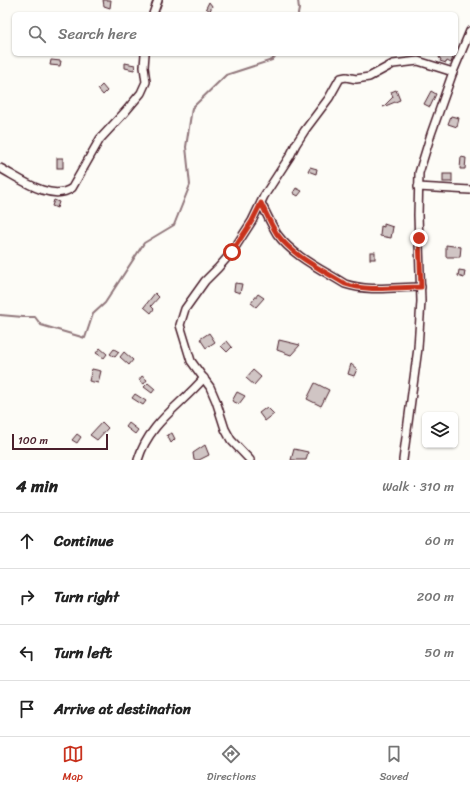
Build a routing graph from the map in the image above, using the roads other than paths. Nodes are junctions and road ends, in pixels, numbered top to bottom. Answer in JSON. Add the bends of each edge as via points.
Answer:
{"nodes":[{"id":1,"x":158,"y":0,"type":"edge"},
{"id":2,"x":154,"y":12,"type":"edge"},
{"id":3,"x":470,"y":31,"type":"edge"},
{"id":4,"x":145,"y":56,"type":"edge"},
{"id":5,"x":453,"y":72,"type":"junction"},
{"id":6,"x":0,"y":168,"type":"edge"},
{"id":7,"x":418,"y":187,"type":"junction"},
{"id":8,"x":470,"y":190,"type":"edge"},
{"id":9,"x":261,"y":203,"type":"junction"},
{"id":10,"x":421,"y":287,"type":"junction"},
{"id":11,"x":204,"y":378,"type":"junction"},
{"id":12,"x":138,"y":460,"type":"edge"},
{"id":13,"x":250,"y":460,"type":"edge"},
{"id":14,"x":404,"y":460,"type":"edge"}],
"edges":[{"from":1,"to":2,"type":"street"},
{"from":3,"to":5,"type":"street"},
{"from":4,"to":6,"type":"street","via":[[146,82],[141,93],[100,139],[72,188],[60,193],[37,189]]},
{"from":5,"to":7,"type":"street","via":[[423,159]]},
{"from":5,"to":9,"type":"street","via":[[418,61],[393,64],[369,77],[339,80],[330,98],[302,134]]},
{"from":7,"to":8,"type":"street"},
{"from":7,"to":10,"type":"street"},
{"from":9,"to":10,"type":"street","via":[[285,244],[302,258],[345,284],[376,288]]},
{"from":9,"to":11,"type":"street","via":[[232,252],[197,291],[182,317],[180,325],[191,361]]},
{"from":10,"to":14,"type":"street","via":[[418,348]]},
{"from":11,"to":12,"type":"street","via":[[159,421],[145,441]]},
{"from":11,"to":13,"type":"street","via":[[231,440]]}]}
